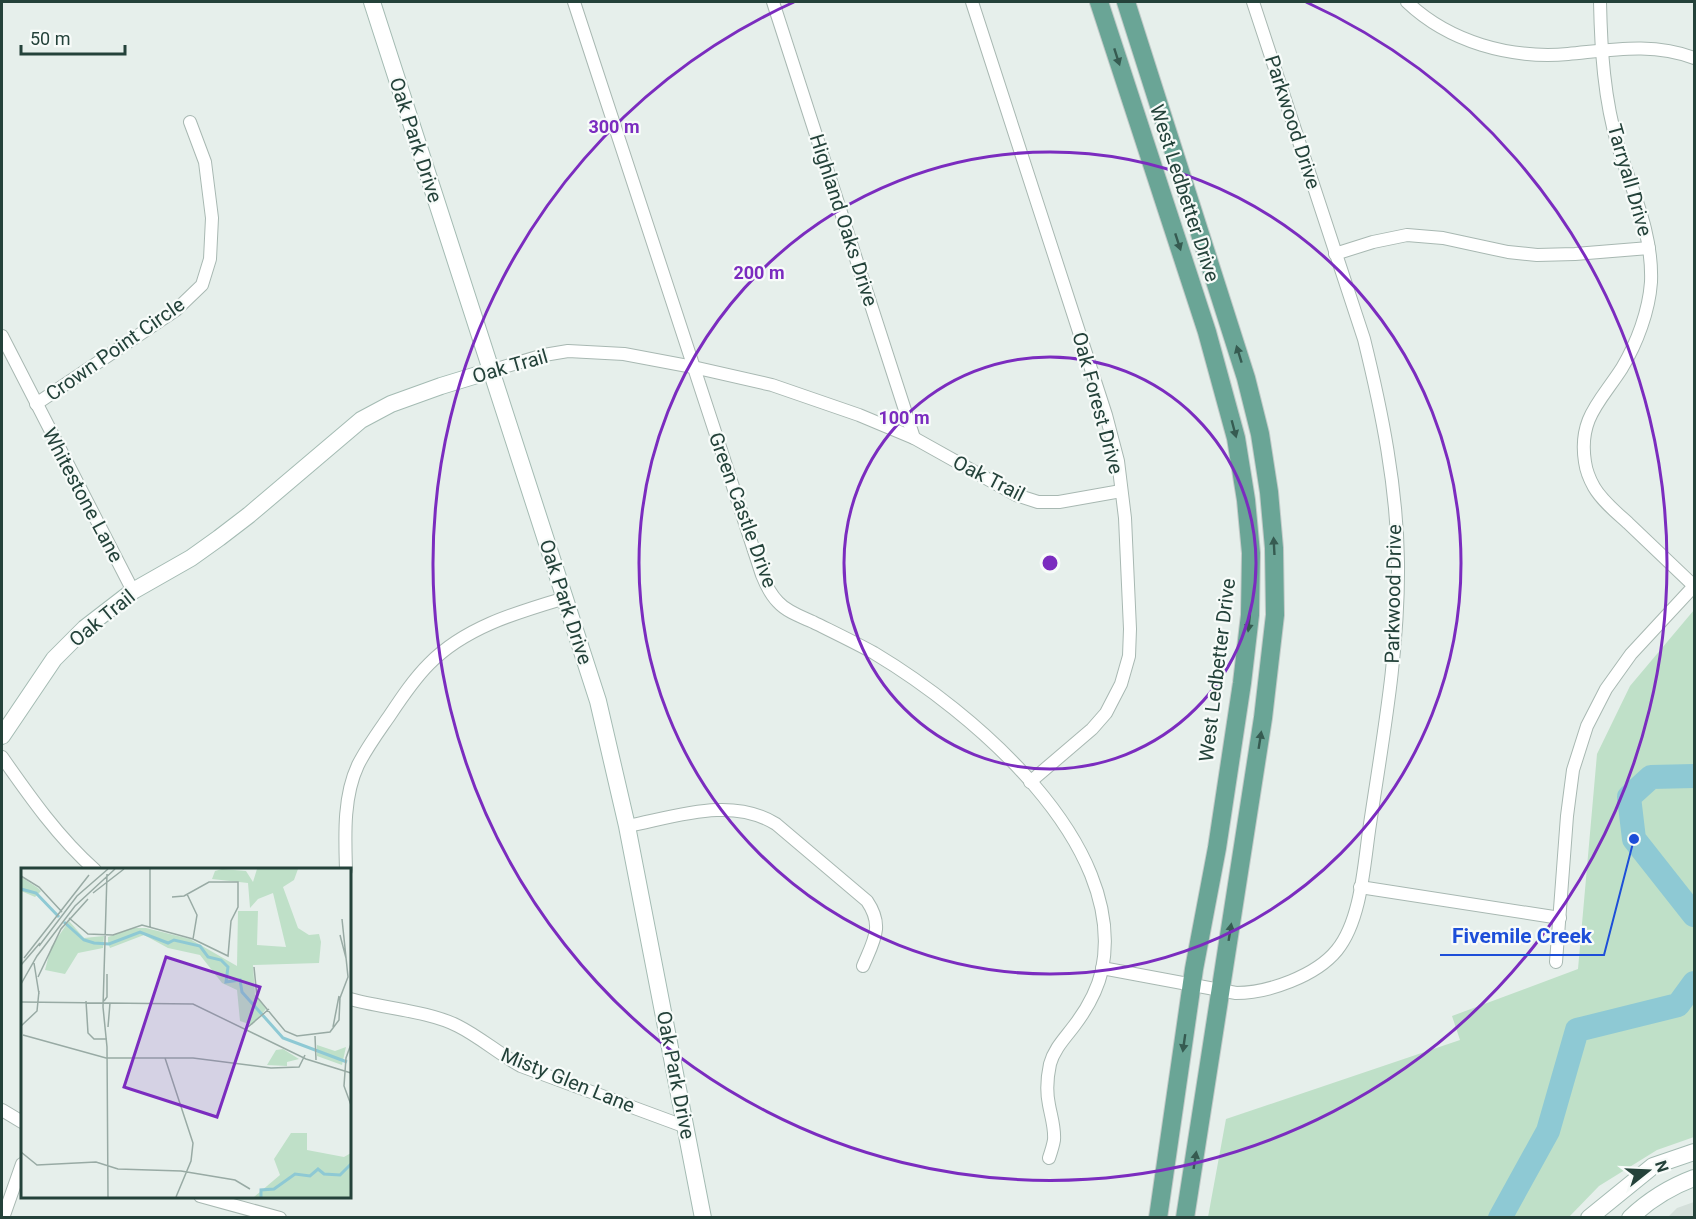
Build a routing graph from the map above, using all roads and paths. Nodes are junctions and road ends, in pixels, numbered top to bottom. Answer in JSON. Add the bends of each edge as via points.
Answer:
{"nodes":[{"id":1,"x":372,"y":2,"type":"edge"},
{"id":2,"x":574,"y":2,"type":"edge"},
{"id":3,"x":773,"y":2,"type":"edge"},
{"id":4,"x":972,"y":2,"type":"edge"},
{"id":5,"x":1099,"y":2,"type":"edge"},
{"id":6,"x":1126,"y":2,"type":"edge"},
{"id":7,"x":1253,"y":2,"type":"edge"},
{"id":8,"x":1407,"y":2,"type":"edge"},
{"id":9,"x":1600,"y":2,"type":"edge"},
{"id":10,"x":1601,"y":51,"type":"junction"},
{"id":11,"x":1695,"y":58,"type":"edge"},
{"id":12,"x":190,"y":122,"type":"dead end"},
{"id":13,"x":1649,"y":248,"type":"junction"},
{"id":14,"x":1335,"y":254,"type":"junction"},
{"id":15,"x":1230,"y":323,"type":"junction"},
{"id":16,"x":1207,"y":332,"type":"junction"},
{"id":17,"x":2,"y":336,"type":"edge"},
{"id":18,"x":693,"y":367,"type":"junction"},
{"id":19,"x":490,"y":371,"type":"junction"},
{"id":20,"x":36,"y":404,"type":"junction"},
{"id":21,"x":914,"y":438,"type":"junction"},
{"id":22,"x":1121,"y":491,"type":"junction"},
{"id":23,"x":1694,"y":586,"type":"edge"},
{"id":24,"x":133,"y":591,"type":"junction"},
{"id":25,"x":565,"y":598,"type":"junction"},
{"id":26,"x":2,"y":736,"type":"edge"},
{"id":27,"x":2,"y":757,"type":"edge"},
{"id":28,"x":1030,"y":782,"type":"junction"},
{"id":29,"x":627,"y":826,"type":"junction"},
{"id":30,"x":93,"y":868,"type":"edge"},
{"id":31,"x":346,"y":868,"type":"edge"},
{"id":32,"x":1360,"y":887,"type":"junction"},
{"id":33,"x":1560,"y":918,"type":"junction"},
{"id":34,"x":1556,"y":962,"type":"dead end"},
{"id":35,"x":863,"y":966,"type":"dead end"},
{"id":36,"x":1102,"y":968,"type":"junction"},
{"id":37,"x":1192,"y":985,"type":"junction"},
{"id":38,"x":1222,"y":990,"type":"junction"},
{"id":39,"x":351,"y":999,"type":"edge"},
{"id":40,"x":2,"y":1110,"type":"edge"},
{"id":41,"x":21,"y":1121,"type":"edge"},
{"id":42,"x":686,"y":1127,"type":"junction"},
{"id":43,"x":1695,"y":1152,"type":"edge"},
{"id":44,"x":1049,"y":1158,"type":"dead end"},
{"id":45,"x":21,"y":1167,"type":"edge"},
{"id":46,"x":1695,"y":1178,"type":"edge"},
{"id":47,"x":204,"y":1198,"type":"edge"},
{"id":48,"x":3,"y":1218,"type":"edge"},
{"id":49,"x":280,"y":1218,"type":"edge"},
{"id":50,"x":703,"y":1218,"type":"edge"},
{"id":51,"x":1158,"y":1218,"type":"edge"},
{"id":52,"x":1185,"y":1218,"type":"edge"},
{"id":53,"x":1589,"y":1218,"type":"edge"},
{"id":54,"x":1630,"y":1218,"type":"edge"}],
"edges":[{"from":1,"to":19,"type":"street","name":"Oak Park Drive"},
{"from":2,"to":18,"type":"street","name":"Green Castle Drive"},
{"from":3,"to":21,"type":"street","name":"Highland Oaks Drive"},
{"from":4,"to":22,"type":"street","name":"Oak Forest Drive","via":[[1106,415]]},
{"from":5,"to":16,"type":"main road","name":"West Ledbetter Drive","one_way":true},
{"from":6,"to":15,"type":"main road","name":"West Ledbetter Drive"},
{"from":7,"to":14,"type":"street","name":"Parkwood Drive"},
{"from":8,"to":10,"type":"street","via":[[1441,28],[1498,50],[1529,54]]},
{"from":9,"to":10,"type":"street","name":"Tarryall Drive"},
{"from":10,"to":11,"type":"street","via":[[1659,48]]},
{"from":10,"to":13,"type":"street","name":"Tarryall Drive","via":[[1613,126],[1646,226]]},
{"from":12,"to":20,"type":"street","name":"Crown Point Circle","via":[[205,162],[212,218],[210,259],[202,285],[176,310]]},
{"from":13,"to":14,"type":"street","via":[[1537,255],[1443,238],[1407,236]]},
{"from":13,"to":23,"type":"street","name":"Tarryall Drive","via":[[1651,283],[1644,317],[1623,367],[1587,422],[1585,463],[1594,488],[1608,504]]},
{"from":14,"to":32,"type":"street","name":"Parkwood Drive","via":[[1377,391],[1392,481],[1398,561],[1391,686]]},
{"from":15,"to":16,"type":"main road"},
{"from":38,"to":15,"type":"main road","name":"West Ledbetter Drive","one_way":true,"via":[[1275,615],[1269,492],[1260,434]]},
{"from":16,"to":37,"type":"main road","name":"West Ledbetter Drive","one_way":true,"via":[[1236,438],[1246,500],[1251,553],[1250,615],[1217,848]]},
{"from":17,"to":20,"type":"street","name":"Whitestone Lane"},
{"from":18,"to":19,"type":"street","name":"Oak Trail","via":[[624,354],[568,351]]},
{"from":18,"to":21,"type":"street","name":"Oak Trail","via":[[772,385]]},
{"from":18,"to":28,"type":"street","name":"Green Castle Drive","via":[[762,575],[780,604],[909,675],[967,718]]},
{"from":19,"to":24,"type":"street","name":"Oak Trail","via":[[391,404],[362,420],[219,538]]},
{"from":19,"to":25,"type":"street","name":"Oak Park Drive"},
{"from":20,"to":24,"type":"street","name":"Whitestone Lane"},
{"from":21,"to":22,"type":"street","name":"Oak Trail","via":[[1016,495],[1038,502]]},
{"from":22,"to":28,"type":"street","name":"Oak Forest Drive","via":[[1130,629],[1129,656],[1121,684],[1106,713],[1092,729]]},
{"from":23,"to":33,"type":"street","via":[[1631,654],[1587,726],[1573,770]]},
{"from":24,"to":26,"type":"street","name":"Oak Trail","via":[[85,628],[54,659]]},
{"from":25,"to":29,"type":"street","name":"Oak Park Drive","via":[[598,701]]},
{"from":25,"to":31,"type":"street","via":[[498,620],[472,633],[430,662],[410,686],[357,768],[345,836]]},
{"from":27,"to":30,"type":"street","via":[[57,831]]},
{"from":28,"to":36,"type":"street","name":"Green Castle Drive","via":[[1061,820],[1094,880],[1102,911]]},
{"from":29,"to":35,"type":"street","via":[[710,810],[749,811],[764,816],[867,901],[875,913],[875,936]]},
{"from":29,"to":42,"type":"street","name":"Oak Park Drive"},
{"from":32,"to":33,"type":"street"},
{"from":32,"to":38,"type":"street","name":"Parkwood Drive","via":[[1350,930],[1337,951],[1320,965],[1274,987],[1249,993]]},
{"from":33,"to":34,"type":"street"},
{"from":36,"to":37,"type":"street","name":"Parkwood Drive"},
{"from":36,"to":44,"type":"street","name":"Green Castle Drive","via":[[1096,992],[1051,1061],[1047,1079],[1054,1140]]},
{"from":37,"to":38,"type":"street","name":"Parkwood Drive"},
{"from":37,"to":51,"type":"main road","name":"West Ledbetter Drive","one_way":true},
{"from":52,"to":38,"type":"main road","name":"West Ledbetter Drive","one_way":true},
{"from":39,"to":42,"type":"street","name":"Misty Glen Lane","via":[[458,1026],[521,1066]]},
{"from":40,"to":41,"type":"street"},
{"from":42,"to":50,"type":"street","name":"Oak Park Drive"},
{"from":43,"to":53,"type":"street","via":[[1653,1166]]},
{"from":45,"to":48,"type":"street"},
{"from":46,"to":54,"type":"street","via":[[1674,1186]]},
{"from":47,"to":49,"type":"street"}]}
